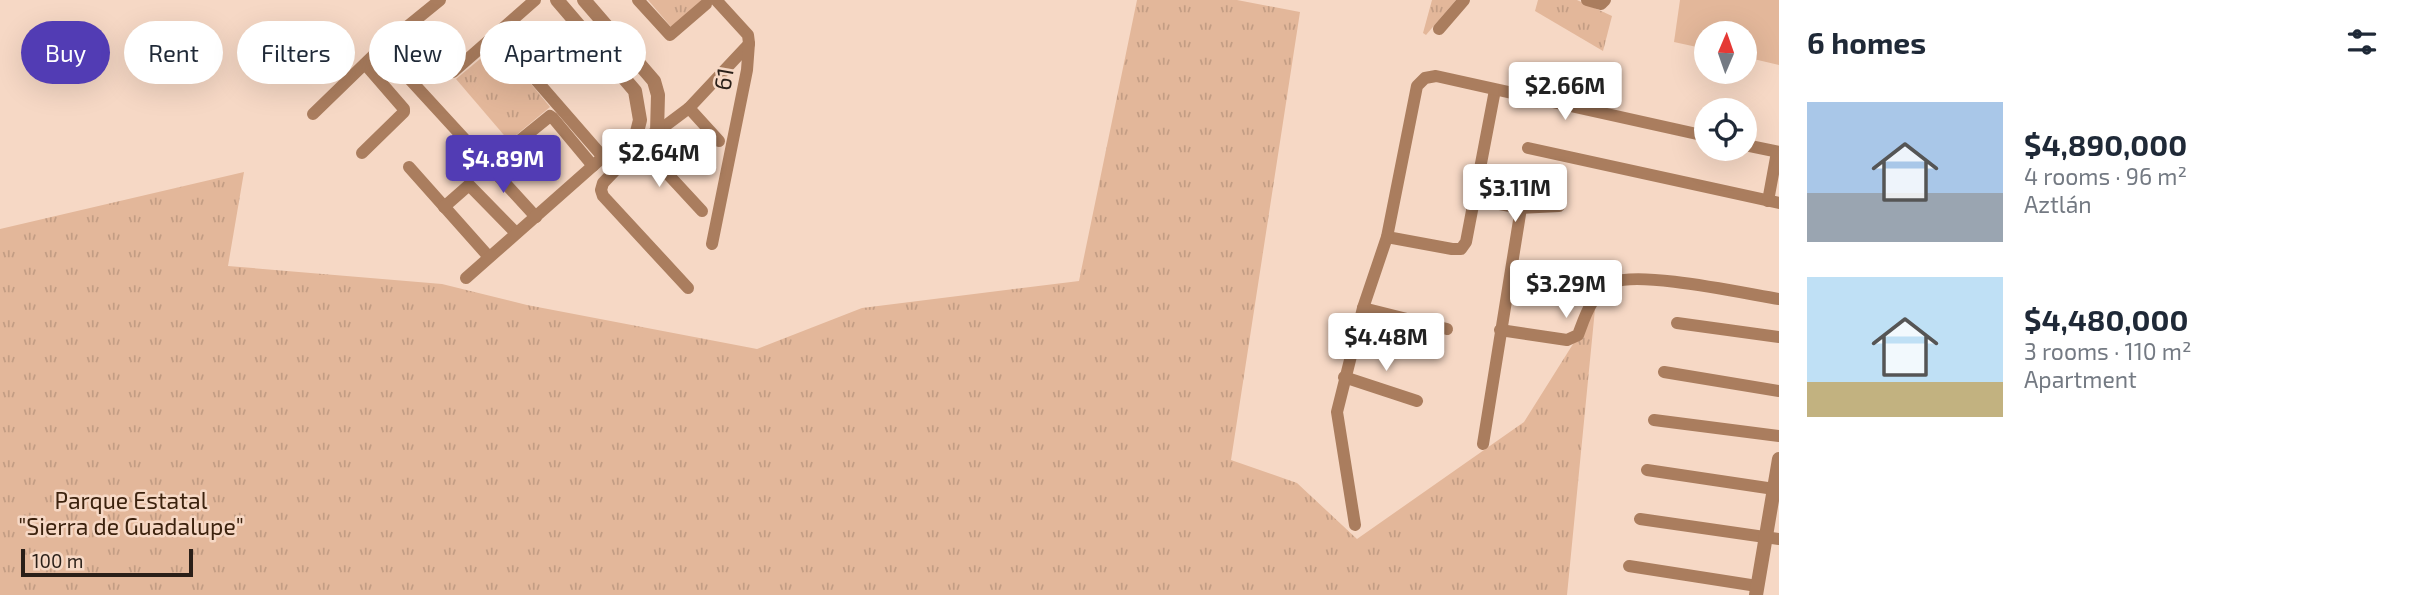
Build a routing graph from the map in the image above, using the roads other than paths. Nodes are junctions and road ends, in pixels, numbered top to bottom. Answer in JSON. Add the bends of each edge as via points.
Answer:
{"nodes":[{"id":1,"x":440,"y":0,"type":"edge"},
{"id":2,"x":535,"y":0,"type":"edge"},
{"id":3,"x":558,"y":0,"type":"edge"},
{"id":4,"x":584,"y":0,"type":"edge"},
{"id":5,"x":638,"y":0,"type":"edge"},
{"id":6,"x":1464,"y":0,"type":"edge"},
{"id":7,"x":1587,"y":0,"type":"edge"},
{"id":8,"x":1605,"y":0,"type":"edge"},
{"id":9,"x":711,"y":2,"type":"edge"},
{"id":10,"x":414,"y":21,"type":"edge"},
{"id":11,"x":511,"y":21,"type":"edge"},
{"id":12,"x":1439,"y":29,"type":"dead end"},
{"id":13,"x":749,"y":43,"type":"junction"},
{"id":14,"x":480,"y":48,"type":"edge"},
{"id":15,"x":369,"y":60,"type":"edge"},
{"id":16,"x":466,"y":61,"type":"edge"},
{"id":17,"x":365,"y":64,"type":"junction"},
{"id":18,"x":414,"y":84,"type":"edge"},
{"id":19,"x":539,"y":84,"type":"edge"},
{"id":20,"x":1495,"y":90,"type":"junction"},
{"id":21,"x":690,"y":108,"type":"junction"},
{"id":22,"x":313,"y":114,"type":"dead end"},
{"id":23,"x":657,"y":132,"type":"junction"},
{"id":24,"x":1694,"y":133,"type":"edge"},
{"id":25,"x":638,"y":138,"type":"junction"},
{"id":26,"x":719,"y":141,"type":"dead end"},
{"id":27,"x":513,"y":146,"type":"dead end"},
{"id":28,"x":1528,"y":148,"type":"dead end"},
{"id":29,"x":1757,"y":148,"type":"edge"},
{"id":30,"x":1778,"y":152,"type":"edge"},
{"id":31,"x":362,"y":153,"type":"dead end"},
{"id":32,"x":603,"y":157,"type":"junction"},
{"id":33,"x":593,"y":166,"type":"junction"},
{"id":34,"x":409,"y":167,"type":"dead end"},
{"id":35,"x":1473,"y":199,"type":"junction"},
{"id":36,"x":1774,"y":202,"type":"edge"},
{"id":37,"x":1559,"y":206,"type":"dead end"},
{"id":38,"x":444,"y":207,"type":"junction"},
{"id":39,"x":1521,"y":208,"type":"junction"},
{"id":40,"x":702,"y":211,"type":"dead end"},
{"id":41,"x":537,"y":217,"type":"junction"},
{"id":42,"x":516,"y":233,"type":"junction"},
{"id":43,"x":1387,"y":237,"type":"junction"},
{"id":44,"x":712,"y":244,"type":"dead end"},
{"id":45,"x":489,"y":257,"type":"junction"},
{"id":46,"x":466,"y":278,"type":"dead end"},
{"id":47,"x":688,"y":289,"type":"dead end"},
{"id":48,"x":1779,"y":299,"type":"edge"},
{"id":49,"x":1363,"y":308,"type":"junction"},
{"id":50,"x":1677,"y":323,"type":"dead end"},
{"id":51,"x":1447,"y":329,"type":"dead end"},
{"id":52,"x":1500,"y":330,"type":"junction"},
{"id":53,"x":1779,"y":337,"type":"edge"},
{"id":54,"x":1664,"y":372,"type":"dead end"},
{"id":55,"x":1344,"y":377,"type":"junction"},
{"id":56,"x":1779,"y":391,"type":"edge"},
{"id":57,"x":1417,"y":401,"type":"dead end"},
{"id":58,"x":1654,"y":420,"type":"dead end"},
{"id":59,"x":1779,"y":436,"type":"edge"},
{"id":60,"x":1483,"y":444,"type":"dead end"},
{"id":61,"x":1779,"y":463,"type":"edge"},
{"id":62,"x":1647,"y":470,"type":"dead end"},
{"id":63,"x":1774,"y":489,"type":"junction"},
{"id":64,"x":1640,"y":519,"type":"dead end"},
{"id":65,"x":1355,"y":525,"type":"dead end"},
{"id":66,"x":1772,"y":538,"type":"edge"},
{"id":67,"x":1629,"y":566,"type":"dead end"},
{"id":68,"x":1757,"y":590,"type":"edge"}],
"edges":[{"from":1,"to":10,"type":"street"},
{"from":2,"to":11,"type":"street"},
{"from":3,"to":25,"type":"street","via":[[635,91]]},
{"from":4,"to":23,"type":"street","via":[[654,81]]},
{"from":5,"to":9,"type":"street","via":[[670,35]]},
{"from":6,"to":12,"type":"street"},
{"from":7,"to":8,"type":"street","via":[[1601,4]]},
{"from":9,"to":13,"type":"street","via":[[748,35]]},
{"from":13,"to":21,"type":"street"},
{"from":13,"to":44,"type":"street","name":"61"},
{"from":14,"to":16,"type":"street"},
{"from":15,"to":17,"type":"street"},
{"from":17,"to":22,"type":"street"},
{"from":17,"to":31,"type":"street","via":[[404,112]]},
{"from":18,"to":41,"type":"street"},
{"from":19,"to":32,"type":"street"},
{"from":20,"to":24,"type":"street"},
{"from":20,"to":35,"type":"street"},
{"from":20,"to":43,"type":"street","via":[[1436,76],[1417,86]]},
{"from":21,"to":23,"type":"street"},
{"from":21,"to":26,"type":"street"},
{"from":23,"to":25,"type":"street"},
{"from":25,"to":32,"type":"street"},
{"from":25,"to":40,"type":"street"},
{"from":25,"to":47,"type":"street","via":[[601,190]]},
{"from":27,"to":33,"type":"street","via":[[550,116]]},
{"from":28,"to":36,"type":"street"},
{"from":29,"to":30,"type":"street"},
{"from":30,"to":36,"type":"street"},
{"from":32,"to":33,"type":"street"},
{"from":33,"to":41,"type":"street"},
{"from":34,"to":38,"type":"street"},
{"from":35,"to":39,"type":"street"},
{"from":35,"to":43,"type":"street","via":[[1461,249]]},
{"from":37,"to":39,"type":"street"},
{"from":38,"to":42,"type":"street","via":[[469,185]]},
{"from":38,"to":45,"type":"street"},
{"from":39,"to":52,"type":"street"},
{"from":41,"to":42,"type":"street"},
{"from":42,"to":45,"type":"street"},
{"from":43,"to":49,"type":"street"},
{"from":45,"to":46,"type":"street"},
{"from":48,"to":52,"type":"street","via":[[1652,279],[1615,282],[1590,302],[1578,335],[1567,341]]},
{"from":49,"to":51,"type":"street"},
{"from":49,"to":55,"type":"street"},
{"from":50,"to":53,"type":"street"},
{"from":52,"to":60,"type":"street"},
{"from":54,"to":56,"type":"street"},
{"from":55,"to":57,"type":"street"},
{"from":55,"to":65,"type":"street","via":[[1337,412]]},
{"from":58,"to":59,"type":"street"},
{"from":61,"to":63,"type":"street"},
{"from":62,"to":63,"type":"street"},
{"from":63,"to":66,"type":"street"},
{"from":64,"to":66,"type":"street"},
{"from":66,"to":68,"type":"street"},
{"from":67,"to":68,"type":"street"}]}
